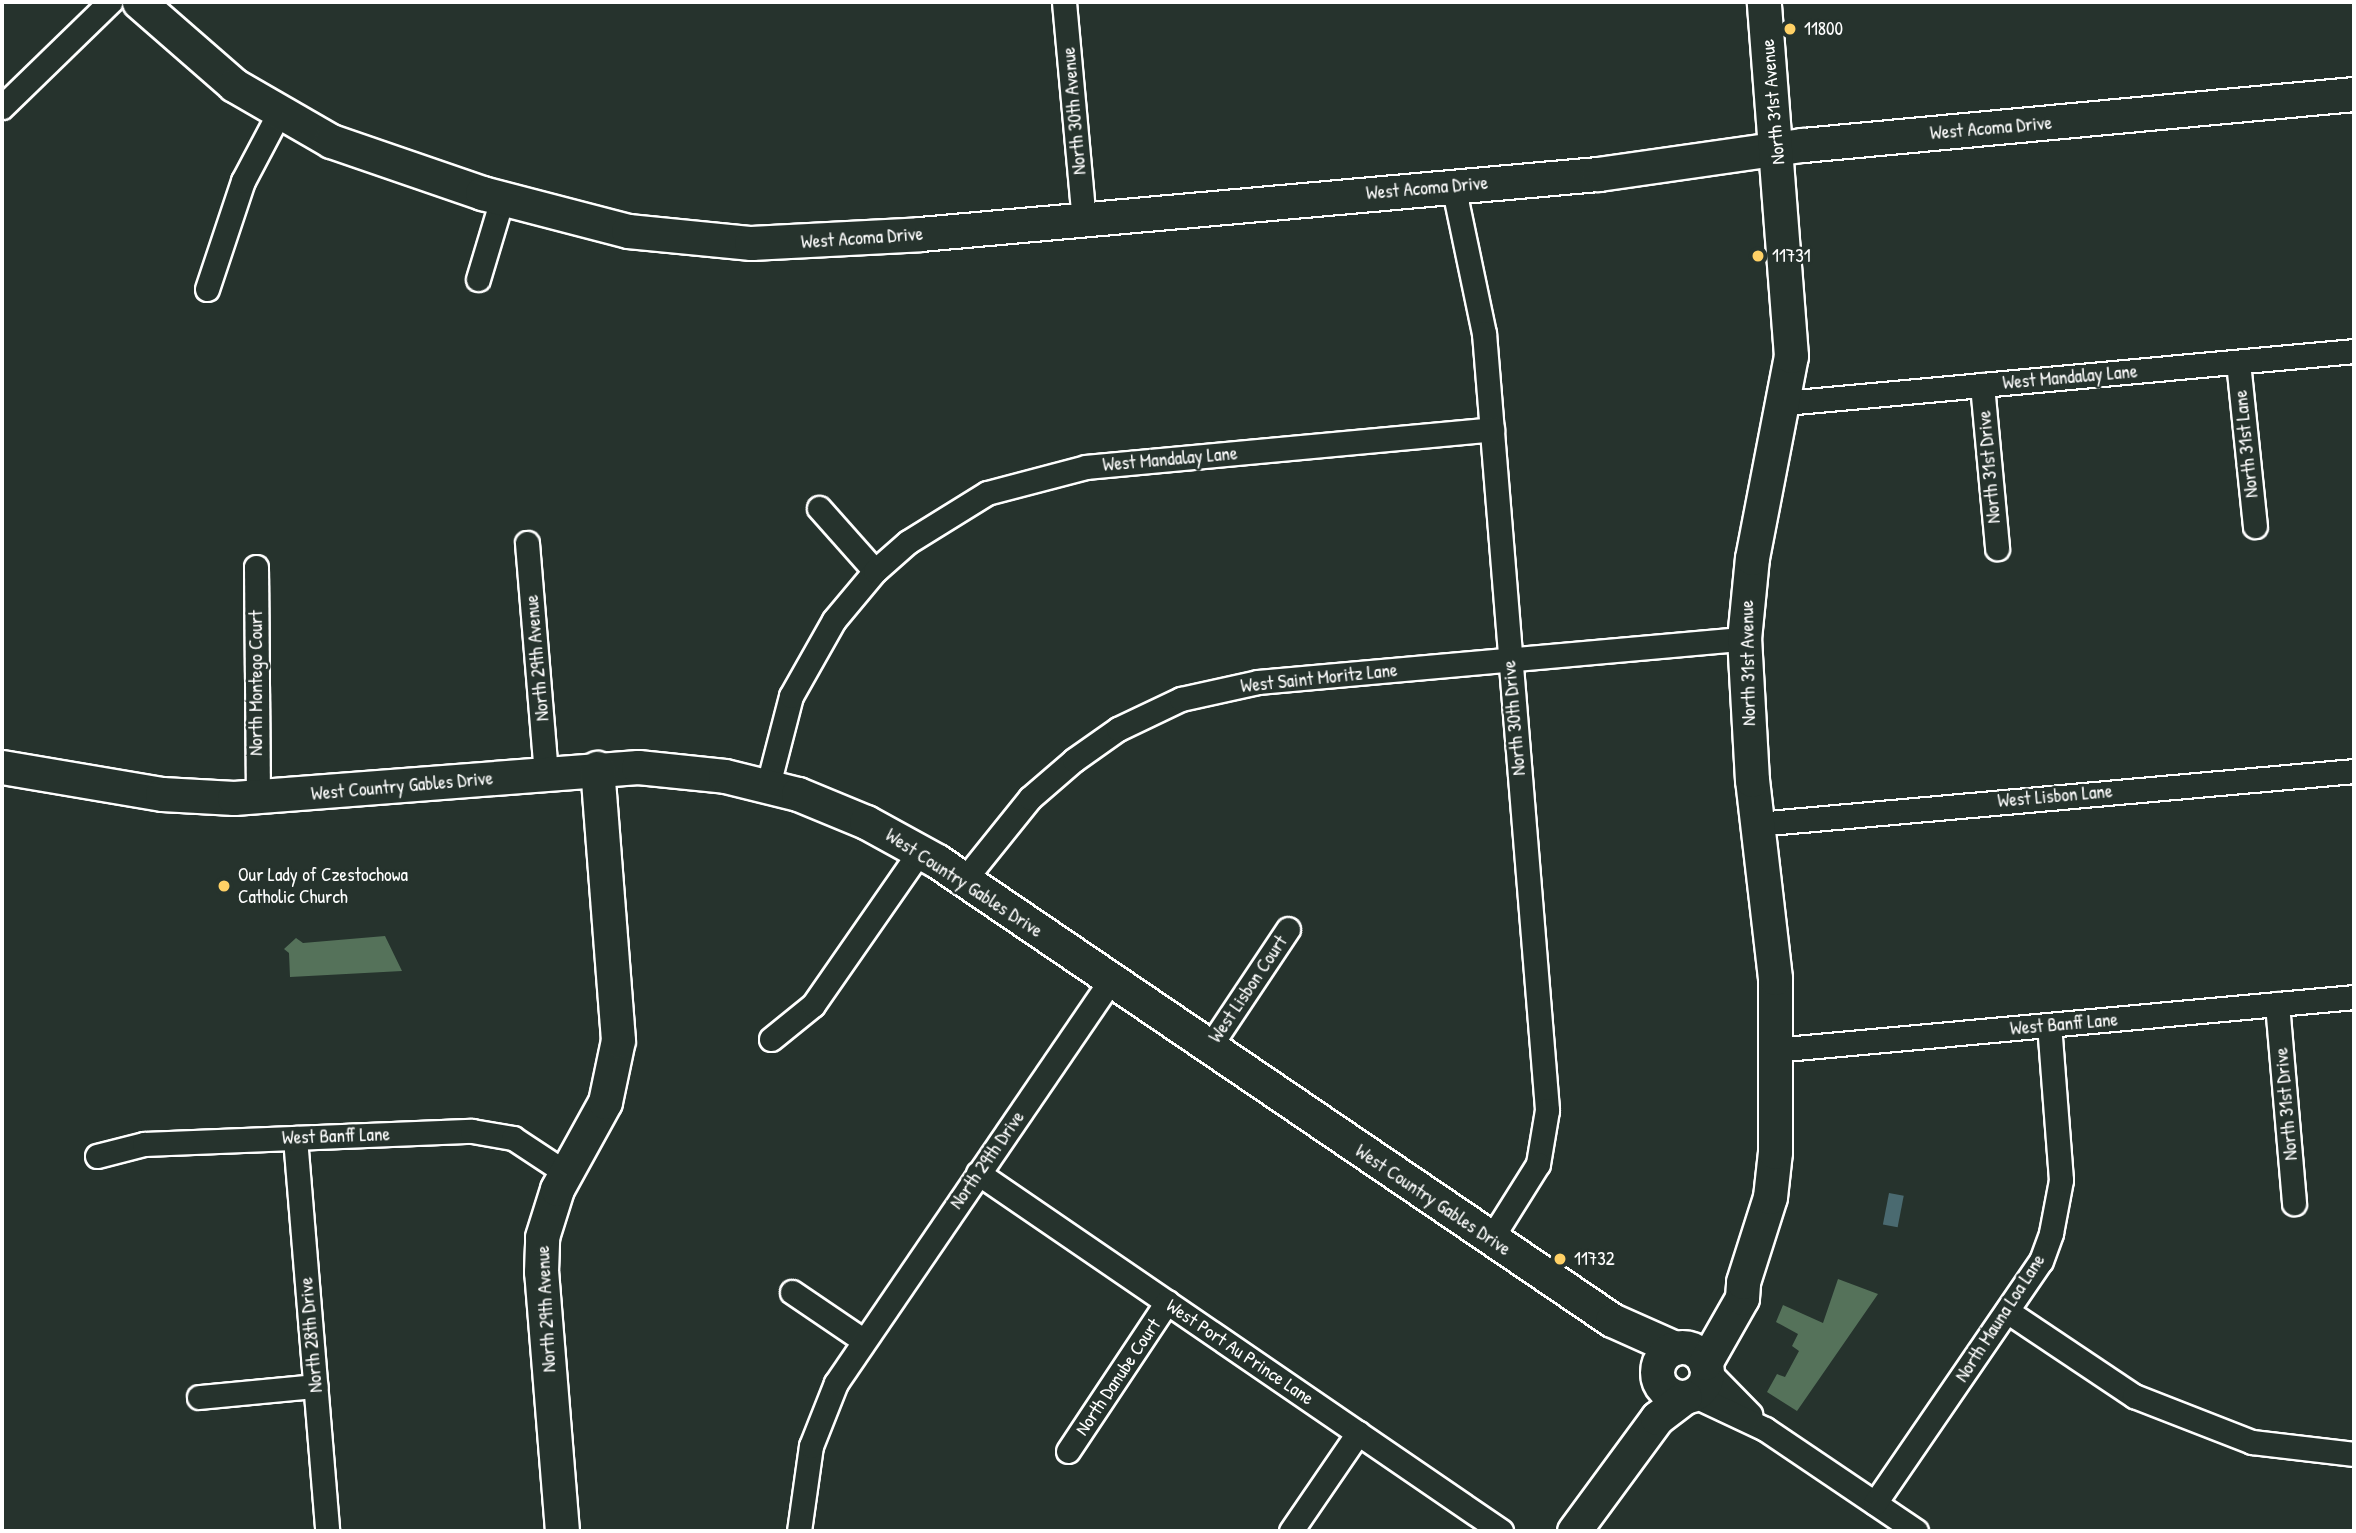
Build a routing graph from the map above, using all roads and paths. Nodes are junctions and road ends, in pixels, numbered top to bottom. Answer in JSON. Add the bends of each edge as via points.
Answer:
{"nodes":[{"id":1,"x":110,"y":2,"type":"edge"},
{"id":2,"x":139,"y":2,"type":"edge"},
{"id":3,"x":1064,"y":2,"type":"edge"},
{"id":4,"x":1764,"y":2,"type":"edge"},
{"id":5,"x":2354,"y":93,"type":"edge"},
{"id":6,"x":2,"y":107,"type":"edge"},
{"id":7,"x":279,"y":113,"type":"junction"},
{"id":8,"x":1777,"y":149,"type":"junction"},
{"id":9,"x":1453,"y":185,"type":"junction"},
{"id":10,"x":502,"y":199,"type":"junction"},
{"id":11,"x":1084,"y":220,"type":"junction"},
{"id":12,"x":478,"y":279,"type":"dead end"},
{"id":13,"x":207,"y":289,"type":"dead end"},
{"id":14,"x":2354,"y":351,"type":"edge"},
{"id":15,"x":2238,"y":362,"type":"junction"},
{"id":16,"x":1982,"y":385,"type":"junction"},
{"id":17,"x":1785,"y":403,"type":"junction"},
{"id":18,"x":1492,"y":429,"type":"junction"},
{"id":19,"x":819,"y":508,"type":"dead end"},
{"id":20,"x":2255,"y":526,"type":"dead end"},
{"id":21,"x":527,"y":543,"type":"dead end"},
{"id":22,"x":1997,"y":548,"type":"dead end"},
{"id":23,"x":256,"y":567,"type":"dead end"},
{"id":24,"x":876,"y":570,"type":"junction"},
{"id":25,"x":1744,"y":639,"type":"junction"},
{"id":26,"x":1509,"y":660,"type":"junction"},
{"id":27,"x":2,"y":768,"type":"edge"},
{"id":28,"x":597,"y":768,"type":"junction"},
{"id":29,"x":2354,"y":771,"type":"edge"},
{"id":30,"x":546,"y":773,"type":"junction"},
{"id":31,"x":768,"y":785,"type":"junction"},
{"id":32,"x":258,"y":798,"type":"junction"},
{"id":33,"x":1757,"y":824,"type":"junction"},
{"id":34,"x":920,"y":851,"type":"junction"},
{"id":35,"x":964,"y":880,"type":"junction"},
{"id":36,"x":1288,"y":929,"type":"dead end"},
{"id":37,"x":1110,"y":981,"type":"junction"},
{"id":38,"x":2354,"y":997,"type":"edge"},
{"id":39,"x":2277,"y":1004,"type":"junction"},
{"id":40,"x":2049,"y":1025,"type":"junction"},
{"id":41,"x":771,"y":1039,"type":"dead end"},
{"id":42,"x":1208,"y":1049,"type":"junction"},
{"id":43,"x":1774,"y":1050,"type":"junction"},
{"id":44,"x":295,"y":1138,"type":"junction"},
{"id":45,"x":97,"y":1156,"type":"dead end"},
{"id":46,"x":978,"y":1173,"type":"junction"},
{"id":47,"x":566,"y":1174,"type":"junction"},
{"id":48,"x":2294,"y":1203,"type":"dead end"},
{"id":49,"x":1491,"y":1239,"type":"junction"},
{"id":50,"x":792,"y":1292,"type":"dead end"},
{"id":51,"x":1167,"y":1302,"type":"junction"},
{"id":52,"x":2007,"y":1311,"type":"junction"},
{"id":53,"x":863,"y":1340,"type":"junction"},
{"id":54,"x":1683,"y":1372,"type":"junction"},
{"id":55,"x":315,"y":1387,"type":"junction"},
{"id":56,"x":199,"y":1397,"type":"dead end"},
{"id":57,"x":1358,"y":1433,"type":"junction"},
{"id":58,"x":1068,"y":1451,"type":"dead end"},
{"id":59,"x":2354,"y":1454,"type":"edge"},
{"id":60,"x":1875,"y":1503,"type":"junction"},
{"id":61,"x":327,"y":1531,"type":"edge"},
{"id":62,"x":562,"y":1531,"type":"edge"},
{"id":63,"x":799,"y":1531,"type":"edge"},
{"id":64,"x":1291,"y":1531,"type":"edge"},
{"id":65,"x":1502,"y":1531,"type":"edge"},
{"id":66,"x":1574,"y":1531,"type":"edge"},
{"id":67,"x":1916,"y":1531,"type":"edge"}],
"edges":[{"from":1,"to":6,"type":"street"},
{"from":2,"to":7,"type":"street","name":"West Acoma Drive","via":[[234,85]]},
{"from":3,"to":11,"type":"street","name":"North 30th Avenue"},
{"from":4,"to":8,"type":"street","name":"North 31st Avenue"},
{"from":5,"to":8,"type":"street","name":"West Acoma Drive"},
{"from":7,"to":10,"type":"street","name":"West Acoma Drive","via":[[331,141]]},
{"from":7,"to":13,"type":"street","via":[[243,181]]},
{"from":8,"to":9,"type":"street","name":"West Acoma Drive","via":[[1598,174]]},
{"from":8,"to":17,"type":"street","name":"North 31st Avenue","via":[[1791,356]]},
{"from":9,"to":11,"type":"street","name":"West Acoma Drive"},
{"from":9,"to":18,"type":"street","name":"North 30th Drive","via":[[1480,303]]},
{"from":10,"to":11,"type":"street","name":"West Acoma Drive","via":[[628,231],[751,243]]},
{"from":10,"to":12,"type":"street"},
{"from":14,"to":15,"type":"street","name":"West Mandalay Lane"},
{"from":15,"to":16,"type":"street","name":"West Mandalay Lane"},
{"from":15,"to":20,"type":"street","name":"North 31st Lane"},
{"from":16,"to":17,"type":"street","name":"West Mandalay Lane"},
{"from":16,"to":22,"type":"street","name":"North 31st Drive"},
{"from":17,"to":25,"type":"street","name":"North 31st Avenue","via":[[1752,558]]},
{"from":18,"to":24,"type":"street","name":"West Mandalay Lane","via":[[1042,475],[957,508]]},
{"from":18,"to":26,"type":"street","name":"North 30th Drive"},
{"from":19,"to":24,"type":"street"},
{"from":21,"to":30,"type":"street","name":"North 29th Avenue"},
{"from":23,"to":32,"type":"street","name":"North Montego Court"},
{"from":24,"to":31,"type":"street","name":"West Mandalay Lane","via":[[809,660],[782,721]]},
{"from":25,"to":26,"type":"street","name":"West Saint Moritz Lane"},
{"from":25,"to":33,"type":"street","name":"North 31st Avenue"},
{"from":26,"to":35,"type":"street","name":"West Saint Moritz Lane","via":[[1258,682],[1181,699],[1118,729],[1074,760],[1030,797]]},
{"from":26,"to":49,"type":"street","name":"North 30th Drive","via":[[1547,1128],[1531,1178]]},
{"from":27,"to":32,"type":"street","name":"West Country Gables Drive","via":[[162,794]]},
{"from":28,"to":30,"type":"street","name":"West Country Gables Drive"},
{"from":28,"to":31,"type":"street","name":"West Country Gables Drive","via":[[685,771]]},
{"from":28,"to":47,"type":"street","name":"North 29th Avenue","via":[[618,1040],[596,1125]]},
{"from":29,"to":33,"type":"street","name":"West Lisbon Lane"},
{"from":30,"to":32,"type":"street","name":"West Country Gables Drive"},
{"from":31,"to":34,"type":"street","name":"West Country Gables Drive","via":[[866,822]]},
{"from":33,"to":43,"type":"street","name":"North 31st Avenue","via":[[1774,978]]},
{"from":34,"to":35,"type":"street","name":"West Country Gables Drive"},
{"from":34,"to":41,"type":"street","via":[[813,1005]]},
{"from":35,"to":37,"type":"street","name":"West Country Gables Drive"},
{"from":36,"to":42,"type":"street","name":"West Lisbon Court"},
{"from":37,"to":42,"type":"street","name":"West Country Gables Drive"},
{"from":37,"to":46,"type":"street","name":"North 29th Drive"},
{"from":38,"to":39,"type":"street","name":"West Banff Lane"},
{"from":39,"to":40,"type":"street","name":"West Banff Lane"},
{"from":39,"to":48,"type":"street","name":"North 31st Drive"},
{"from":40,"to":43,"type":"street","name":"West Banff Lane"},
{"from":40,"to":52,"type":"street","name":"North Mauna Loa Lane","via":[[2060,1180],[2041,1261]]},
{"from":42,"to":49,"type":"street","name":"West Country Gables Drive"},
{"from":43,"to":54,"type":"street","name":"North 31st Avenue","via":[[1775,1152],[1770,1197],[1742,1298],[1732,1322]]},
{"from":44,"to":45,"type":"street","name":"West Banff Lane","via":[[144,1144]]},
{"from":44,"to":47,"type":"street","name":"West Banff Lane","via":[[493,1133],[513,1138]]},
{"from":44,"to":55,"type":"street","name":"North 28th Drive"},
{"from":46,"to":51,"type":"street","name":"West Port Au Prince Lane"},
{"from":46,"to":53,"type":"street","name":"North 29th Drive"},
{"from":47,"to":62,"type":"street","name":"North 29th Avenue","via":[[549,1210],[541,1272]]},
{"from":49,"to":54,"type":"street","name":"West Country Gables Drive","via":[[1612,1320],[1626,1342]]},
{"from":50,"to":53,"type":"street"},
{"from":51,"to":57,"type":"street","name":"West Port Au Prince Lane"},
{"from":51,"to":58,"type":"street","name":"North Danube Court"},
{"from":52,"to":59,"type":"street","via":[[2134,1396],[2252,1442]]},
{"from":52,"to":60,"type":"street","name":"North Mauna Loa Lane"},
{"from":53,"to":63,"type":"street","name":"North 29th Drive","via":[[836,1383],[811,1446]]},
{"from":54,"to":60,"type":"street","name":"West Country Gables Drive"},
{"from":54,"to":66,"type":"street","name":"North 31st Avenue","via":[[1621,1449],[1611,1477]]},
{"from":55,"to":56,"type":"street"},
{"from":55,"to":61,"type":"street","name":"North 28th Drive"},
{"from":57,"to":64,"type":"street"},
{"from":57,"to":65,"type":"street","name":"West Port Au Prince Lane"},
{"from":60,"to":67,"type":"street","name":"West Country Gables Drive"}]}
